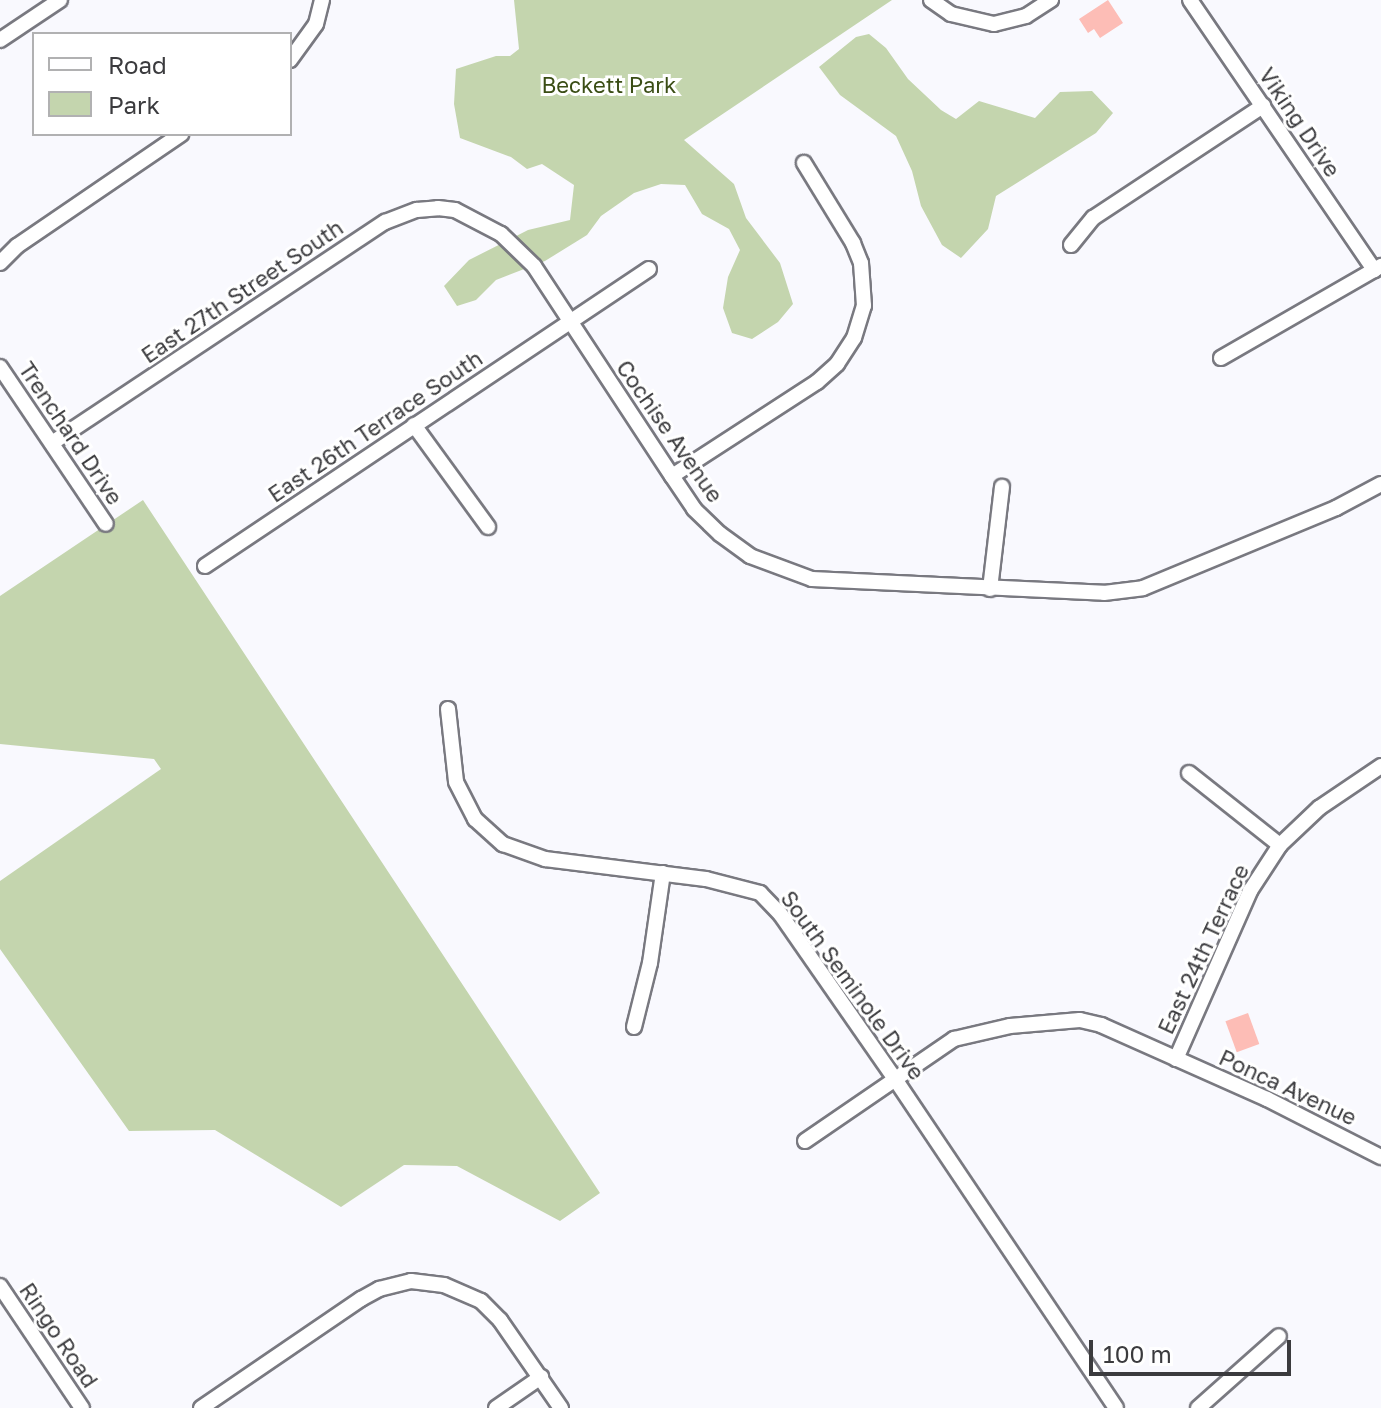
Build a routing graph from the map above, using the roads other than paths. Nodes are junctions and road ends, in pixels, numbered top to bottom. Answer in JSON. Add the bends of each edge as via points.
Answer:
{"nodes":[{"id":1,"x":60,"y":0,"type":"edge"},
{"id":2,"x":322,"y":0,"type":"edge"},
{"id":3,"x":931,"y":0,"type":"edge"},
{"id":4,"x":1051,"y":0,"type":"edge"},
{"id":5,"x":1190,"y":0,"type":"edge"},
{"id":6,"x":0,"y":40,"type":"edge"},
{"id":7,"x":292,"y":57,"type":"edge"},
{"id":8,"x":1263,"y":106,"type":"junction"},
{"id":9,"x":178,"y":136,"type":"edge"},
{"id":10,"x":804,"y":163,"type":"dead end"},
{"id":11,"x":467,"y":214,"type":"joint"},
{"id":12,"x":1071,"y":245,"type":"dead end"},
{"id":13,"x":0,"y":263,"type":"edge"},
{"id":14,"x":1377,"y":268,"type":"edge"},
{"id":15,"x":649,"y":269,"type":"dead end"},
{"id":16,"x":570,"y":323,"type":"junction"},
{"id":17,"x":1221,"y":358,"type":"dead end"},
{"id":18,"x":0,"y":367,"type":"edge"},
{"id":19,"x":414,"y":425,"type":"junction"},
{"id":20,"x":52,"y":443,"type":"junction"},
{"id":21,"x":672,"y":476,"type":"junction"},
{"id":22,"x":1381,"y":484,"type":"edge"},
{"id":23,"x":1002,"y":487,"type":"dead end"},
{"id":24,"x":106,"y":524,"type":"dead end"},
{"id":25,"x":488,"y":527,"type":"dead end"},
{"id":26,"x":205,"y":566,"type":"dead end"},
{"id":27,"x":990,"y":589,"type":"junction"},
{"id":28,"x":448,"y":709,"type":"dead end"},
{"id":29,"x":1381,"y":766,"type":"edge"},
{"id":30,"x":1189,"y":773,"type":"dead end"},
{"id":31,"x":1280,"y":845,"type":"junction"},
{"id":32,"x":663,"y":873,"type":"junction"},
{"id":33,"x":634,"y":1027,"type":"dead end"},
{"id":34,"x":1176,"y":1059,"type":"junction"},
{"id":35,"x":895,"y":1079,"type":"junction"},
{"id":36,"x":805,"y":1141,"type":"dead end"},
{"id":37,"x":1381,"y":1157,"type":"edge"},
{"id":38,"x":0,"y":1286,"type":"edge"},
{"id":39,"x":1279,"y":1336,"type":"dead end"},
{"id":40,"x":541,"y":1377,"type":"junction"},
{"id":41,"x":203,"y":1407,"type":"edge"},
{"id":42,"x":82,"y":1408,"type":"edge"},
{"id":43,"x":496,"y":1408,"type":"edge"},
{"id":44,"x":561,"y":1408,"type":"edge"},
{"id":45,"x":1116,"y":1408,"type":"edge"},
{"id":46,"x":1198,"y":1408,"type":"edge"}],
"edges":[{"from":1,"to":6,"type":"street"},
{"from":2,"to":7,"type":"street","via":[[316,24]]},
{"from":3,"to":4,"type":"street","via":[[960,17],[994,24],[1026,16]]},
{"from":5,"to":8,"type":"street","name":"Viking Drive"},
{"from":8,"to":12,"type":"street","via":[[1093,218]]},
{"from":8,"to":14,"type":"street","name":"Viking Drive"},
{"from":9,"to":13,"type":"street"},
{"from":10,"to":21,"type":"street","via":[[861,263],[864,306],[854,338],[817,382]]},
{"from":11,"to":16,"type":"street","name":"Cochise Avenue","via":[[501,234],[534,266]]},
{"from":11,"to":20,"type":"street","name":"East 27th Street South","via":[[417,210],[385,222]]},
{"from":14,"to":17,"type":"street"},
{"from":15,"to":16,"type":"street","name":"East 26th Terrace South"},
{"from":16,"to":19,"type":"street","name":"East 26th Terrace South"},
{"from":16,"to":21,"type":"street","name":"Cochise Avenue"},
{"from":18,"to":20,"type":"street","name":"Trenchard Drive"},
{"from":19,"to":25,"type":"street"},
{"from":19,"to":26,"type":"street","name":"East 26th Terrace South"},
{"from":20,"to":24,"type":"street","name":"Trenchard Drive"},
{"from":21,"to":27,"type":"street","name":"Cochise Avenue","via":[[694,509],[720,534],[783,571],[841,584]]},
{"from":22,"to":27,"type":"street","name":"Cochise Avenue","via":[[1143,588],[1104,593]]},
{"from":23,"to":27,"type":"street"},
{"from":28,"to":32,"type":"street","name":"South Seminole Drive","via":[[456,782],[489,834],[545,859]]},
{"from":29,"to":31,"type":"street","name":"East 24th Terrace","via":[[1319,808]]},
{"from":30,"to":31,"type":"street"},
{"from":31,"to":34,"type":"street","name":"East 24th Terrace","via":[[1250,891]]},
{"from":32,"to":33,"type":"street"},
{"from":32,"to":35,"type":"street","name":"South Seminole Drive","via":[[760,893],[781,915]]},
{"from":34,"to":35,"type":"street","name":"Ponca Avenue","via":[[1080,1020],[1010,1026],[954,1039]]},
{"from":34,"to":37,"type":"street","name":"Ponca Avenue"},
{"from":35,"to":36,"type":"street"},
{"from":35,"to":45,"type":"street","name":"South Seminole Drive"},
{"from":38,"to":42,"type":"street","name":"Ringo Road"},
{"from":39,"to":46,"type":"street"},
{"from":40,"to":41,"type":"street","via":[[481,1301],[444,1285],[411,1281],[361,1299]]},
{"from":40,"to":43,"type":"street"},
{"from":40,"to":44,"type":"street"}]}
